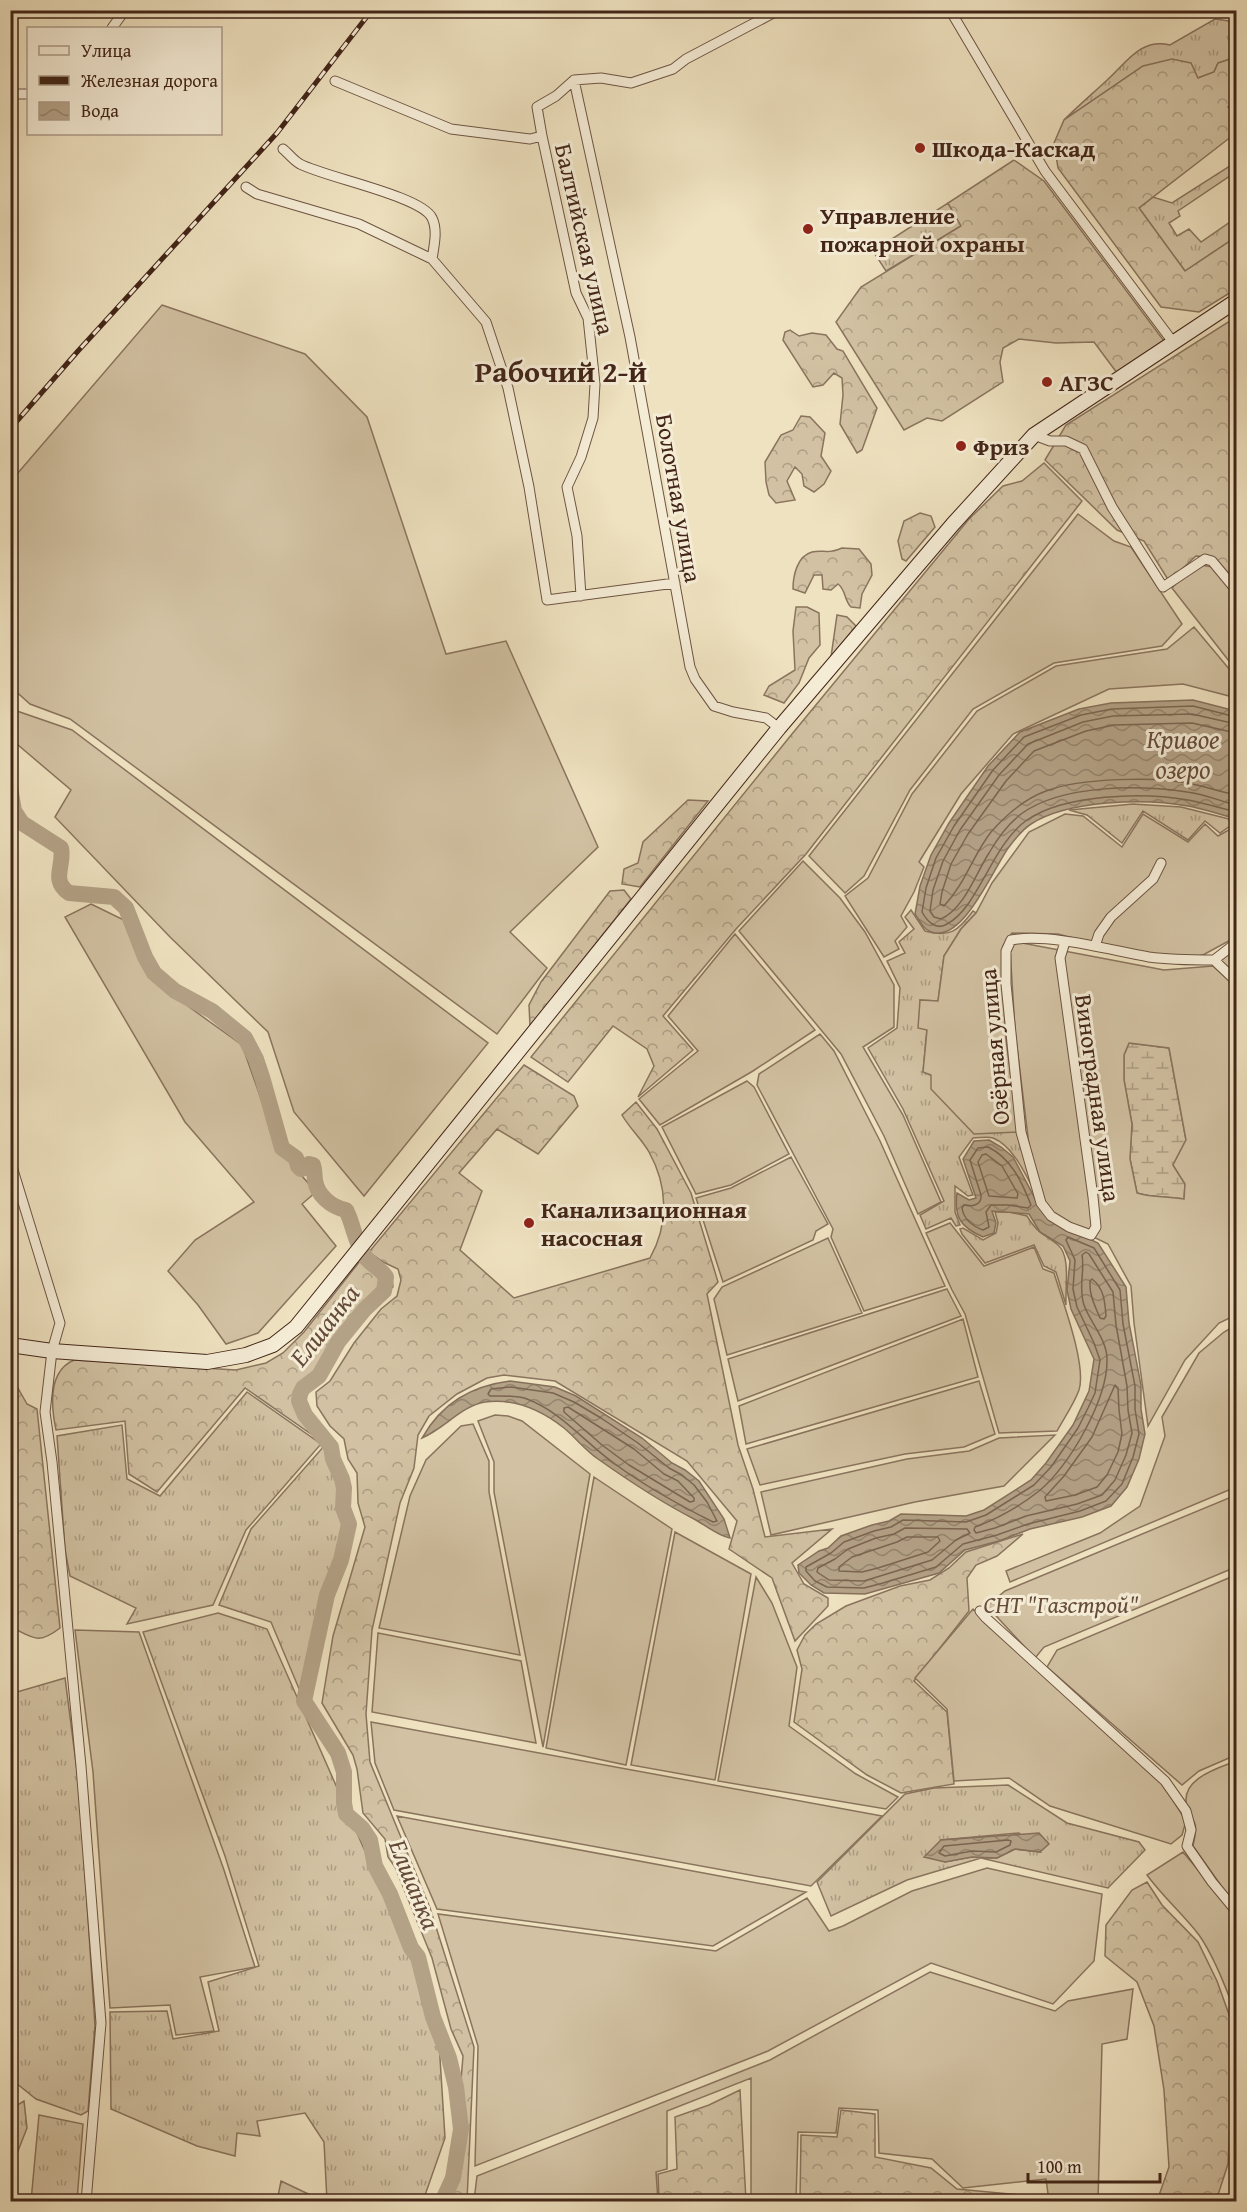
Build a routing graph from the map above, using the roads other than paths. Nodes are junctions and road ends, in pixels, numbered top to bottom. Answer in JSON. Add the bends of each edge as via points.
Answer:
{"nodes":[{"id":1,"x":125,"y":10,"type":"edge"},
{"id":2,"x":779,"y":10,"type":"edge"},
{"id":3,"x":950,"y":10,"type":"edge"},
{"id":4,"x":113,"y":27,"type":"edge"},
{"id":5,"x":573,"y":80,"type":"junction"},
{"id":6,"x":335,"y":81,"type":"dead end"},
{"id":7,"x":10,"y":94,"type":"edge"},
{"id":8,"x":27,"y":94,"type":"edge"},
{"id":9,"x":542,"y":136,"type":"junction"},
{"id":10,"x":283,"y":149,"type":"dead end"},
{"id":11,"x":246,"y":187,"type":"dead end"},
{"id":12,"x":432,"y":259,"type":"junction"},
{"id":13,"x":1236,"y":301,"type":"edge"},
{"id":14,"x":1173,"y":342,"type":"junction"},
{"id":15,"x":1034,"y":435,"type":"junction"},
{"id":16,"x":675,"y":584,"type":"junction"},
{"id":17,"x":1236,"y":590,"type":"edge"},
{"id":18,"x":581,"y":596,"type":"junction"},
{"id":19,"x":779,"y":728,"type":"junction"},
{"id":20,"x":1161,"y":863,"type":"dead end"},
{"id":21,"x":1065,"y":942,"type":"junction"},
{"id":22,"x":1236,"y":943,"type":"edge"},
{"id":23,"x":1095,"y":946,"type":"junction"},
{"id":24,"x":1214,"y":960,"type":"junction"},
{"id":25,"x":1236,"y":981,"type":"edge"},
{"id":26,"x":10,"y":1160,"type":"edge"},
{"id":27,"x":1041,"y":1203,"type":"joint"},
{"id":28,"x":10,"y":1345,"type":"edge"},
{"id":29,"x":52,"y":1351,"type":"junction"},
{"id":30,"x":980,"y":1611,"type":"dead end"},
{"id":31,"x":1236,"y":1911,"type":"edge"},
{"id":32,"x":86,"y":2202,"type":"edge"}],
"edges":[{"from":1,"to":4,"type":"street"},
{"from":2,"to":5,"type":"street","via":[[674,69],[631,83],[601,78]]},
{"from":3,"to":14,"type":"street","via":[[1045,171]]},
{"from":5,"to":9,"type":"street","via":[[537,107]]},
{"from":5,"to":16,"type":"street","name":"Болотная улица","via":[[630,337]]},
{"from":6,"to":9,"type":"street","name":"Балтийская улица","via":[[451,129],[530,139]]},
{"from":7,"to":8,"type":"street"},
{"from":9,"to":18,"type":"street","name":"Балтийская улица","via":[[576,293],[588,318],[595,384],[593,418],[567,487],[577,537]]},
{"from":10,"to":12,"type":"street","via":[[300,164],[418,205],[432,215]]},
{"from":11,"to":12,"type":"street","via":[[257,194],[359,224]]},
{"from":12,"to":18,"type":"street","via":[[486,322],[495,343],[529,487],[547,600]]},
{"from":13,"to":14,"type":"main road"},
{"from":14,"to":15,"type":"main road"},
{"from":15,"to":17,"type":"street","via":[[1066,441],[1083,449],[1113,507],[1163,587],[1205,559],[1212,561]]},
{"from":15,"to":19,"type":"main road"},
{"from":16,"to":18,"type":"street"},
{"from":16,"to":19,"type":"street","name":"Болотная улица","via":[[694,679],[714,705],[766,718]]},
{"from":19,"to":29,"type":"main road","via":[[296,1327],[273,1345],[207,1362]]},
{"from":20,"to":23,"type":"street","via":[[1153,879],[1111,917]]},
{"from":21,"to":23,"type":"street"},
{"from":21,"to":27,"type":"street","name":"Озёрная улица","via":[[1021,938],[1011,940],[1006,951],[1021,1131]]},
{"from":21,"to":27,"type":"street","name":"Виноградная улица","via":[[1060,958],[1096,1227],[1090,1234],[1069,1227],[1051,1216]]},
{"from":22,"to":24,"type":"street"},
{"from":23,"to":24,"type":"street","via":[[1151,957]]},
{"from":24,"to":25,"type":"street"},
{"from":26,"to":29,"type":"street","via":[[60,1323]]},
{"from":28,"to":29,"type":"main road"},
{"from":29,"to":32,"type":"street","via":[[45,1412],[81,1766],[101,2023]]},
{"from":30,"to":31,"type":"street","via":[[1165,1780],[1186,1811],[1191,1830],[1187,1846]]}]}
